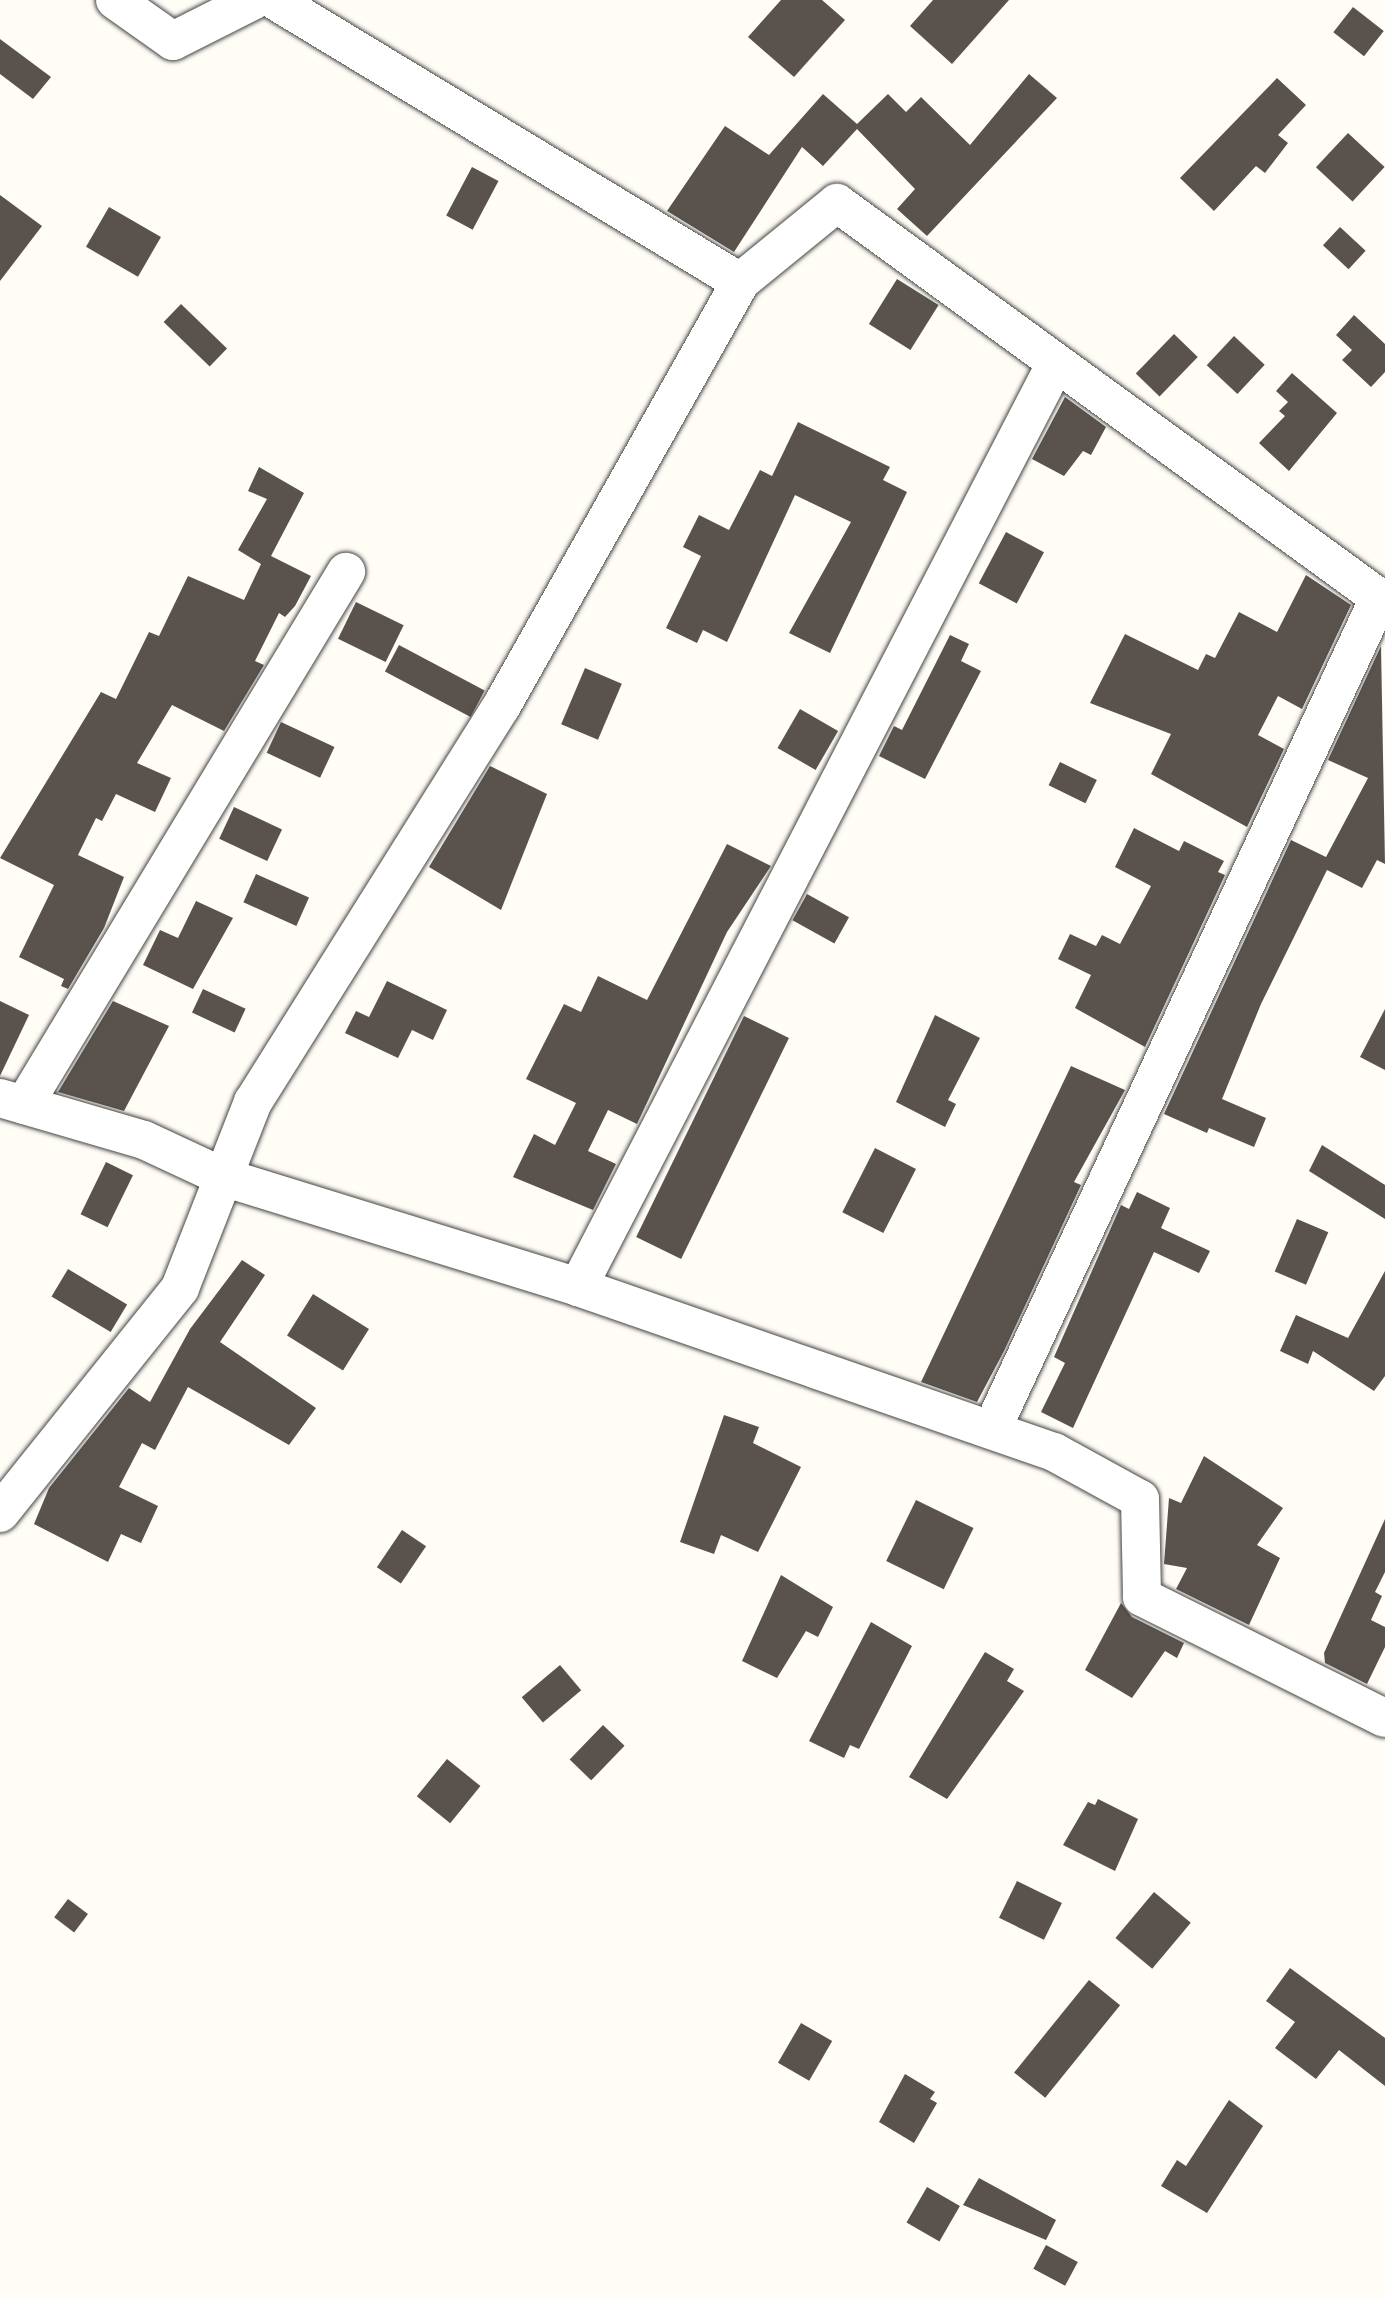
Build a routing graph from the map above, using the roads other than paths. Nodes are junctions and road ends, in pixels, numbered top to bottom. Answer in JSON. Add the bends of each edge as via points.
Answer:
{"nodes":[{"id":1,"x":116,"y":0,"type":"edge"},
{"id":2,"x":254,"y":0,"type":"edge"},
{"id":3,"x":274,"y":0,"type":"edge"},
{"id":4,"x":740,"y":282,"type":"junction"},
{"id":5,"x":1056,"y":363,"type":"junction"},
{"id":6,"x":346,"y":572,"type":"dead end"},
{"id":7,"x":1382,"y":600,"type":"edge"},
{"id":8,"x":12,"y":1102,"type":"edge"},
{"id":9,"x":226,"y":1178,"type":"junction"},
{"id":10,"x":578,"y":1287,"type":"junction"},
{"id":11,"x":992,"y":1430,"type":"junction"},
{"id":12,"x":0,"y":1513,"type":"edge"},
{"id":13,"x":1385,"y":1718,"type":"edge"}],
"edges":[{"from":1,"to":2,"type":"street","via":[[174,41]]},
{"from":3,"to":4,"type":"street"},
{"from":4,"to":5,"type":"street","via":[[836,203]]},
{"from":4,"to":9,"type":"street","via":[[501,707],[253,1102]]},
{"from":5,"to":7,"type":"street"},
{"from":5,"to":10,"type":"street"},
{"from":6,"to":8,"type":"street"},
{"from":7,"to":11,"type":"street"},
{"from":8,"to":9,"type":"street","via":[[144,1140]]},
{"from":9,"to":10,"type":"street"},
{"from":9,"to":12,"type":"street","via":[[180,1288]]},
{"from":10,"to":11,"type":"street"},
{"from":11,"to":13,"type":"street","via":[[1054,1452],[1140,1498],[1142,1598]]}]}
